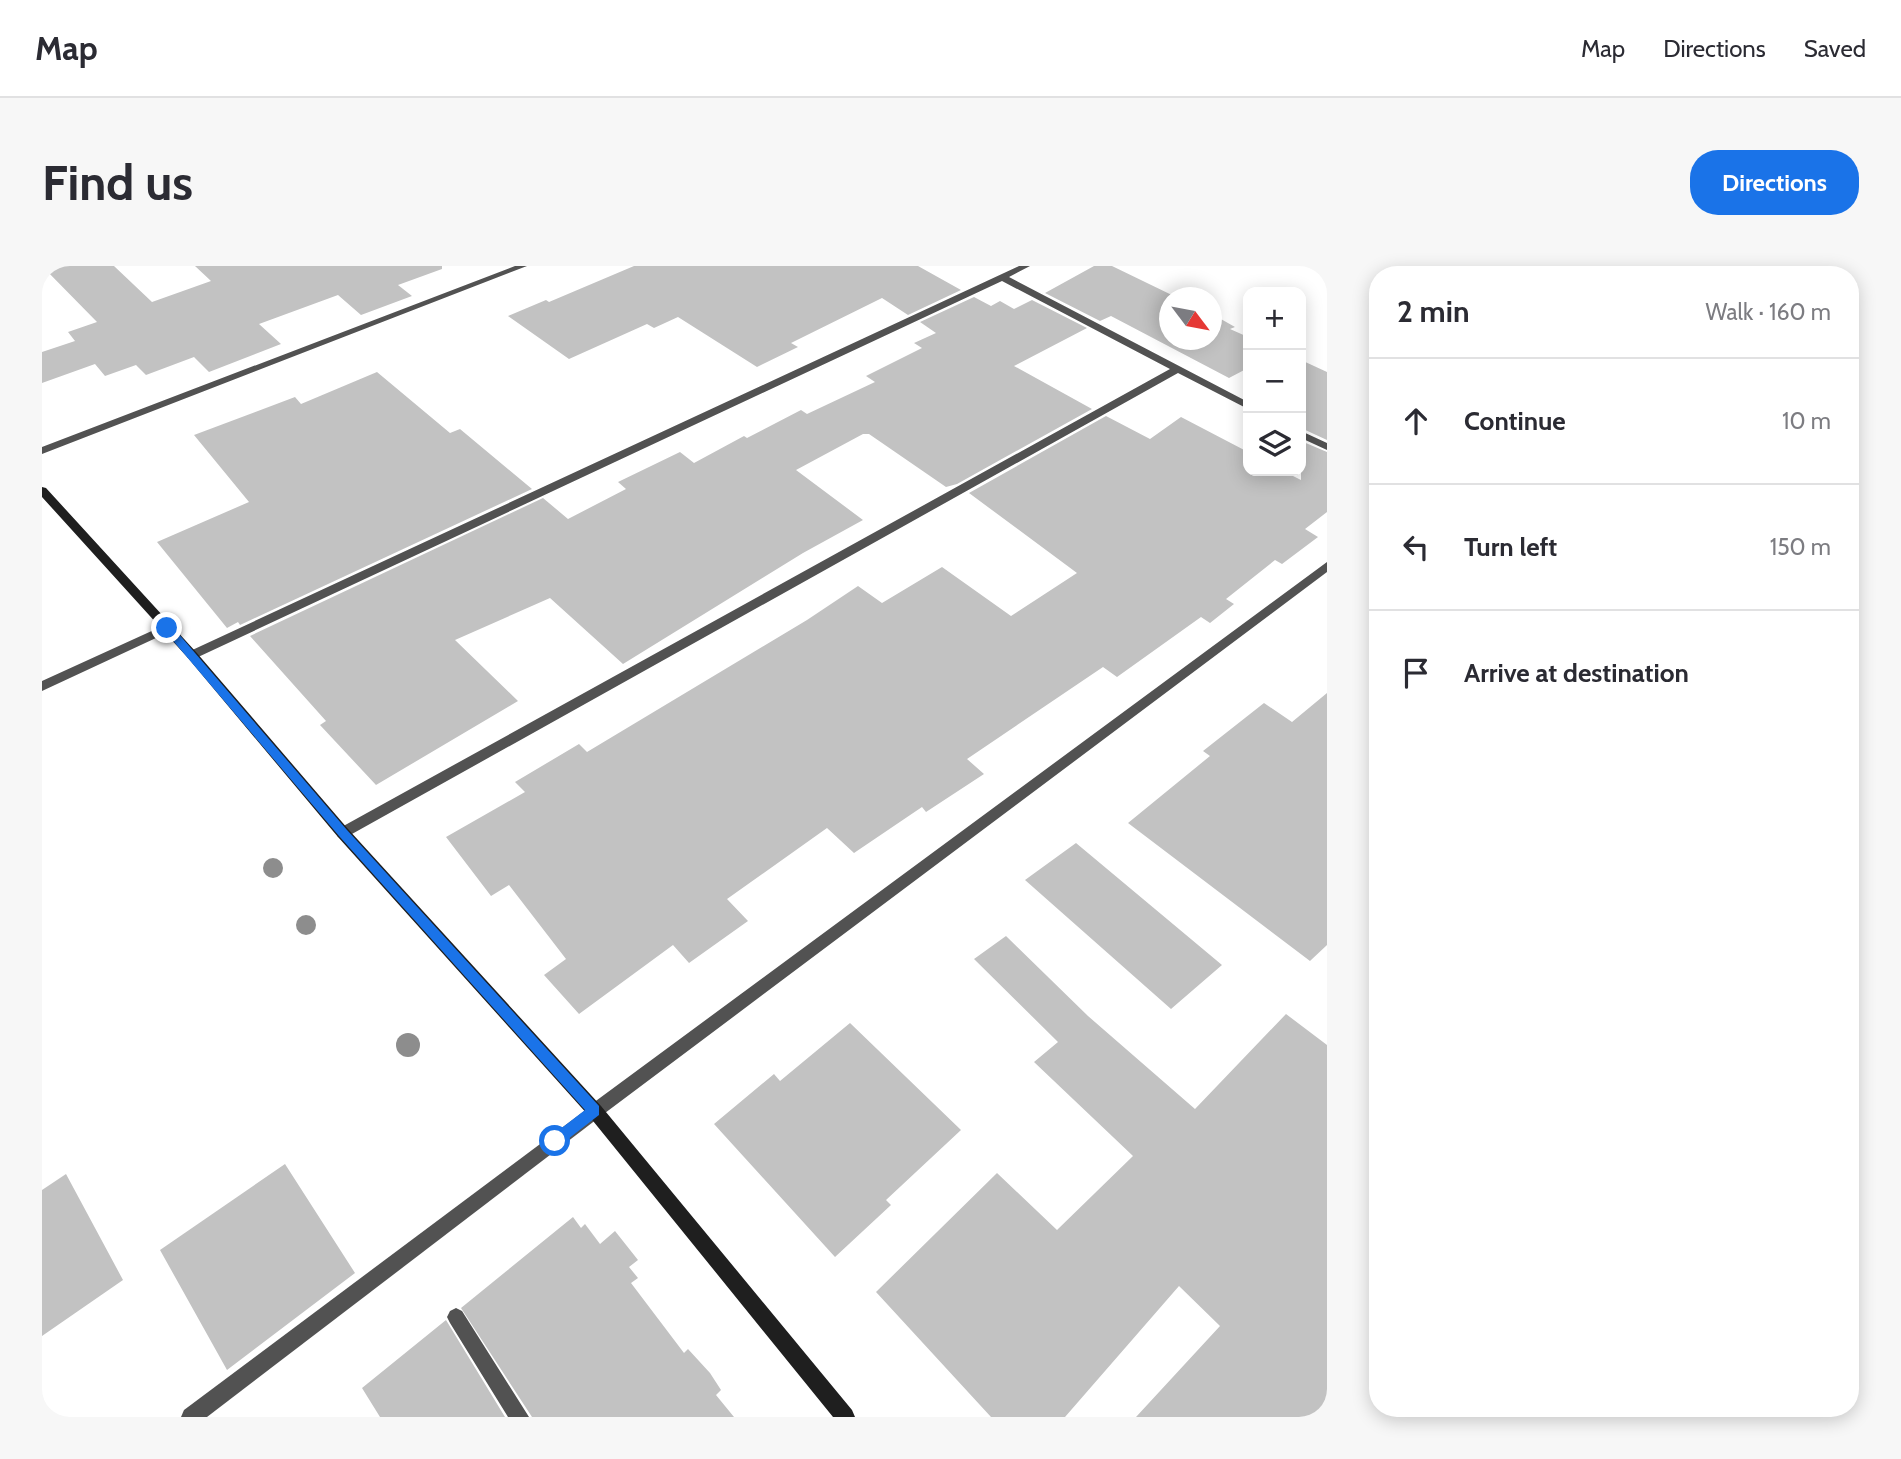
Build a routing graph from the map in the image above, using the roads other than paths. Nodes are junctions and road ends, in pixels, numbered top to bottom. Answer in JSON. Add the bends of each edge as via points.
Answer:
{"nodes":[{"id":1,"x":523,"y":266,"type":"edge"},
{"id":2,"x":1026,"y":266,"type":"edge"},
{"id":3,"x":1002,"y":277,"type":"junction"},
{"id":4,"x":1178,"y":369,"type":"junction"},
{"id":5,"x":1243,"y":403,"type":"edge"},
{"id":6,"x":1306,"y":436,"type":"edge"},
{"id":7,"x":1327,"y":447,"type":"edge"},
{"id":8,"x":42,"y":451,"type":"edge"},
{"id":9,"x":42,"y":490,"type":"edge"},
{"id":10,"x":1327,"y":566,"type":"edge"},
{"id":11,"x":167,"y":628,"type":"junction"},
{"id":12,"x":192,"y":655,"type":"junction"},
{"id":13,"x":42,"y":686,"type":"edge"},
{"id":14,"x":343,"y":833,"type":"junction"},
{"id":15,"x":595,"y":1111,"type":"junction"},
{"id":16,"x":456,"y":1317,"type":"dead end"},
{"id":17,"x":191,"y":1417,"type":"edge"},
{"id":18,"x":519,"y":1417,"type":"edge"},
{"id":19,"x":845,"y":1417,"type":"edge"}],
"edges":[{"from":1,"to":8,"type":"street"},
{"from":2,"to":3,"type":"street"},
{"from":3,"to":4,"type":"street"},
{"from":3,"to":12,"type":"street"},
{"from":4,"to":5,"type":"street"},
{"from":4,"to":14,"type":"street"},
{"from":6,"to":7,"type":"street"},
{"from":9,"to":11,"type":"street"},
{"from":10,"to":15,"type":"street"},
{"from":11,"to":12,"type":"street"},
{"from":11,"to":13,"type":"street"},
{"from":12,"to":14,"type":"street"},
{"from":14,"to":15,"type":"street"},
{"from":15,"to":17,"type":"street"},
{"from":15,"to":19,"type":"street"},
{"from":16,"to":18,"type":"street"}]}
